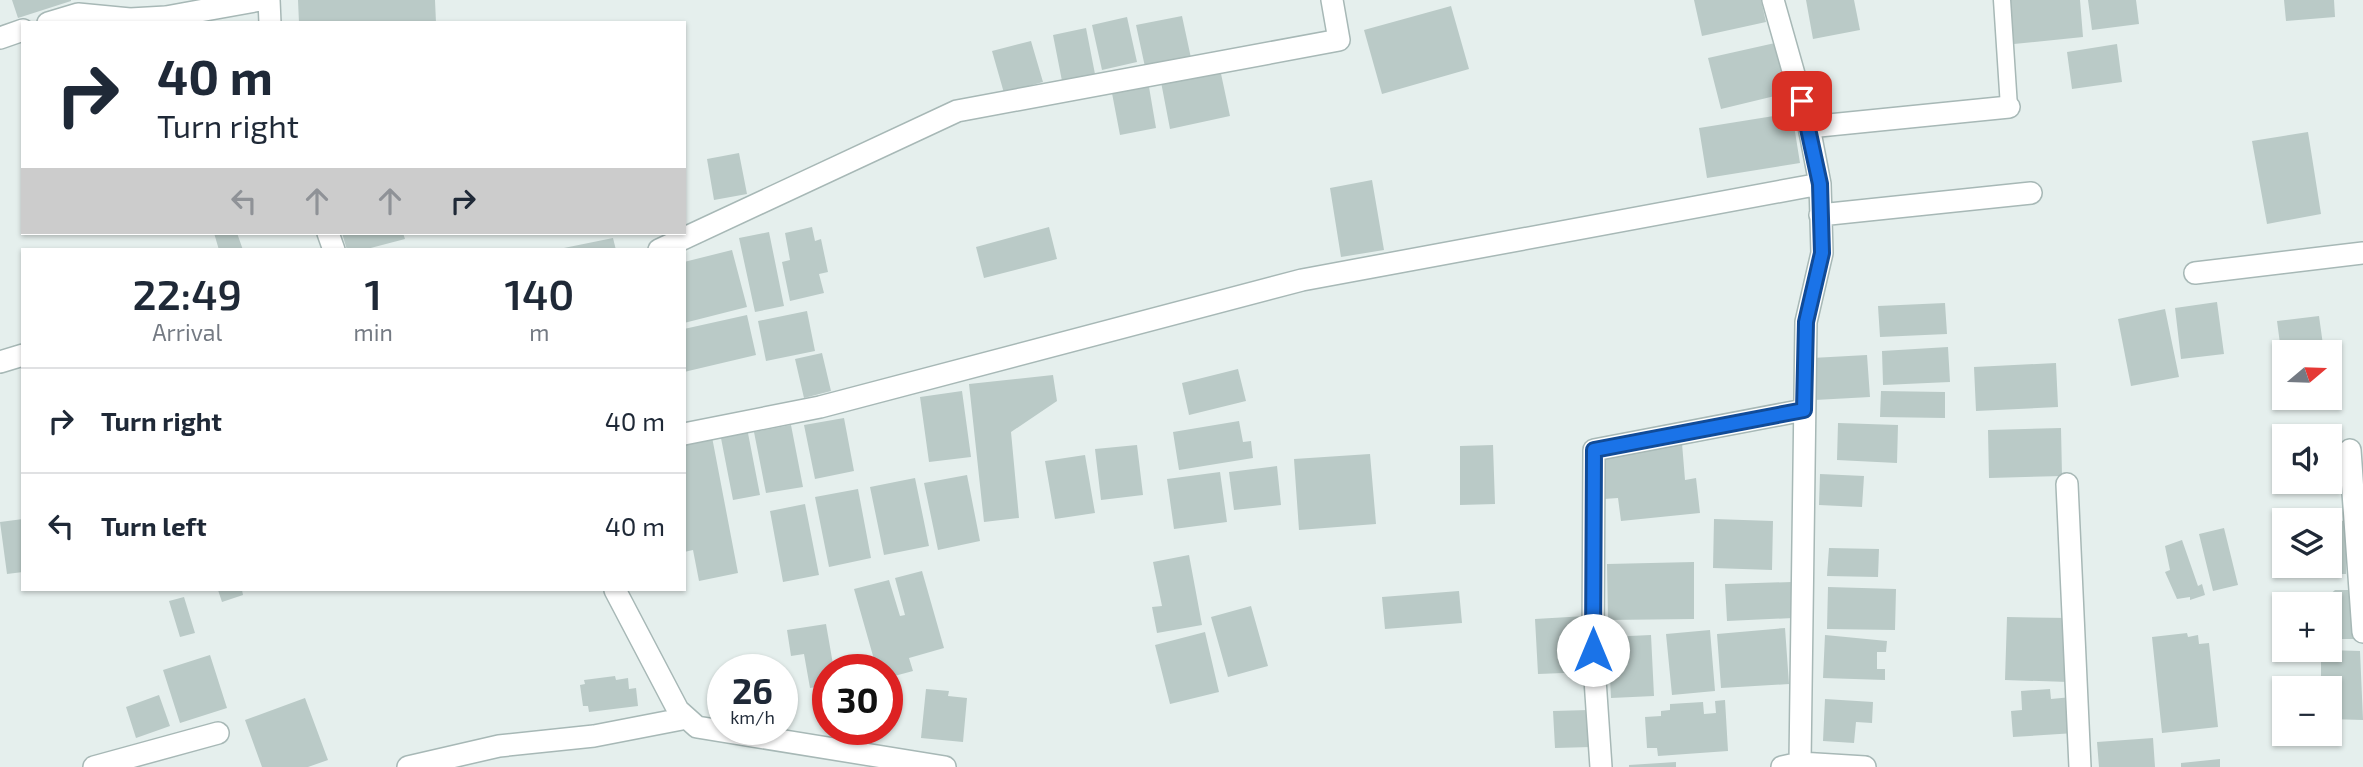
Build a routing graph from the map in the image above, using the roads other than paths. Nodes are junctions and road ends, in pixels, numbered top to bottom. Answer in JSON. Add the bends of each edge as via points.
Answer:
{"nodes":[{"id":1,"x":260,"y":0,"type":"edge"},
{"id":2,"x":269,"y":0,"type":"edge"},
{"id":3,"x":1332,"y":0,"type":"edge"},
{"id":4,"x":1773,"y":0,"type":"edge"},
{"id":5,"x":2002,"y":0,"type":"edge"},
{"id":6,"x":100,"y":7,"type":"edge"},
{"id":7,"x":55,"y":21,"type":"edge"},
{"id":8,"x":270,"y":21,"type":"edge"},
{"id":9,"x":21,"y":31,"type":"edge"},
{"id":10,"x":0,"y":38,"type":"edge"},
{"id":11,"x":2009,"y":107,"type":"joint"},
{"id":12,"x":1809,"y":127,"type":"junction"},
{"id":13,"x":1820,"y":184,"type":"junction"},
{"id":14,"x":2031,"y":193,"type":"dead end"},
{"id":15,"x":1820,"y":215,"type":"junction"},
{"id":16,"x":663,"y":248,"type":"edge"},
{"id":17,"x":2363,"y":253,"type":"edge"},
{"id":18,"x":2195,"y":273,"type":"dead end"},
{"id":19,"x":21,"y":356,"type":"edge"},
{"id":20,"x":0,"y":362,"type":"edge"},
{"id":21,"x":1804,"y":410,"type":"junction"},
{"id":22,"x":686,"y":434,"type":"edge"},
{"id":23,"x":2350,"y":450,"type":"dead end"},
{"id":24,"x":2067,"y":484,"type":"dead end"},
{"id":25,"x":615,"y":591,"type":"edge"},
{"id":26,"x":2363,"y":632,"type":"edge"},
{"id":27,"x":687,"y":718,"type":"junction"},
{"id":28,"x":218,"y":733,"type":"dead end"},
{"id":29,"x":1791,"y":765,"type":"edge"},
{"id":30,"x":94,"y":767,"type":"edge"},
{"id":31,"x":408,"y":767,"type":"edge"},
{"id":32,"x":945,"y":767,"type":"edge"},
{"id":33,"x":1601,"y":767,"type":"edge"},
{"id":34,"x":1865,"y":767,"type":"edge"},
{"id":35,"x":2080,"y":767,"type":"edge"}],
"edges":[{"from":1,"to":6,"type":"street","via":[[131,19]]},
{"from":2,"to":8,"type":"street"},
{"from":3,"to":16,"type":"street","via":[[1339,40],[957,111]]},
{"from":4,"to":12,"type":"street"},
{"from":5,"to":11,"type":"lane"},
{"from":6,"to":7,"type":"street"},
{"from":9,"to":10,"type":"street"},
{"from":11,"to":12,"type":"street"},
{"from":12,"to":13,"type":"street"},
{"from":13,"to":15,"type":"street"},
{"from":13,"to":22,"type":"street","via":[[1302,280],[820,407]]},
{"from":14,"to":15,"type":"street"},
{"from":15,"to":21,"type":"street","via":[[1822,253],[1806,322]]},
{"from":17,"to":18,"type":"street"},
{"from":19,"to":20,"type":"street"},
{"from":21,"to":29,"type":"street"},
{"from":21,"to":33,"type":"street","via":[[1594,450],[1593,650]]},
{"from":23,"to":26,"type":"street"},
{"from":24,"to":35,"type":"street"},
{"from":25,"to":27,"type":"street"},
{"from":27,"to":31,"type":"street","via":[[594,736],[499,746]]},
{"from":27,"to":32,"type":"street","via":[[696,727]]},
{"from":28,"to":30,"type":"street"},
{"from":29,"to":34,"type":"street"}]}
